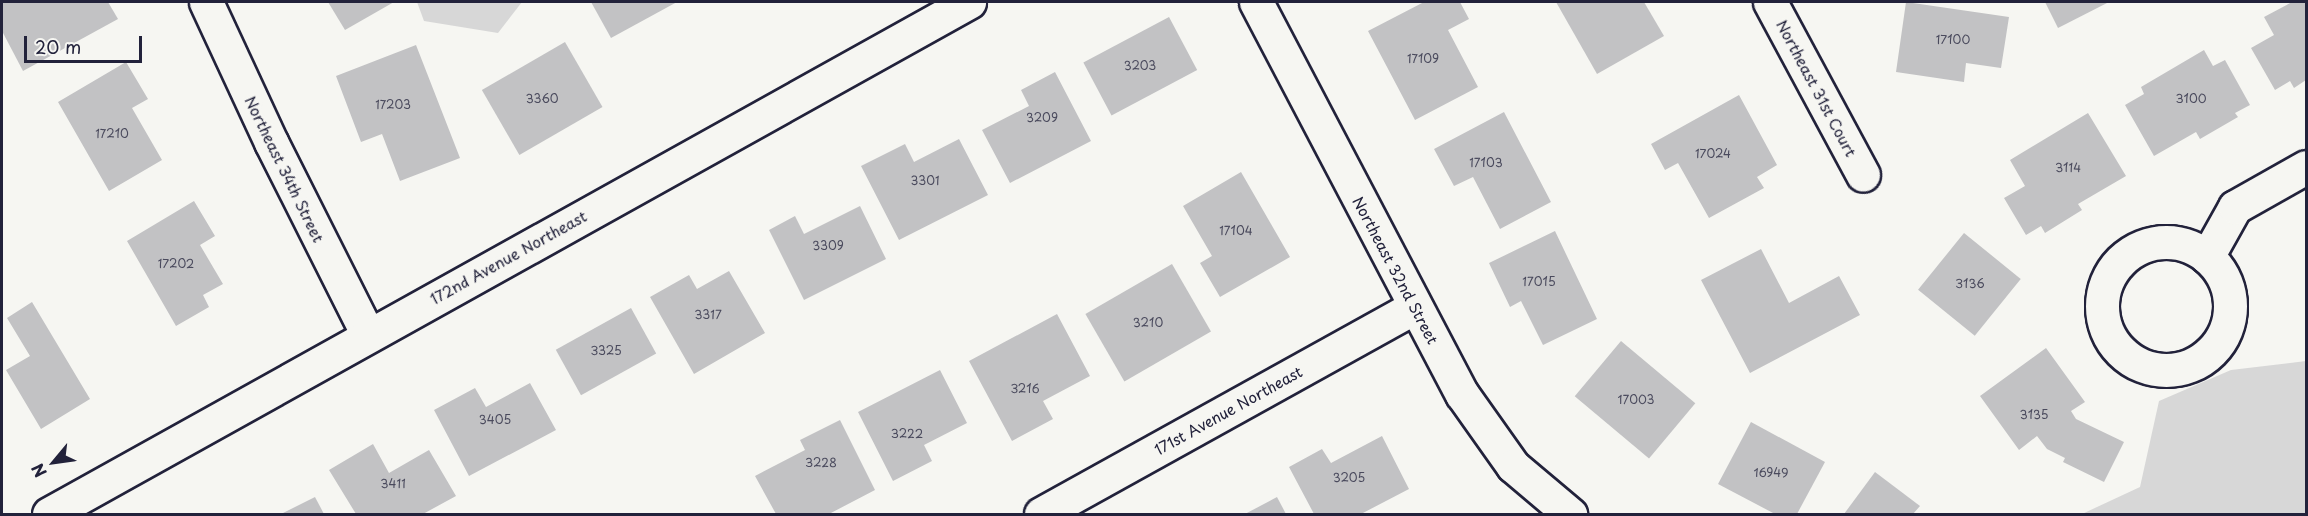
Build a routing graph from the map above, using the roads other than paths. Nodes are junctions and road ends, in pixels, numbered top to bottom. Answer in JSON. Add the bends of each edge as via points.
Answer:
{"nodes":[{"id":1,"x":206,"y":2,"type":"edge"},
{"id":2,"x":969,"y":2,"type":"edge"},
{"id":3,"x":1256,"y":2,"type":"edge"},
{"id":4,"x":1770,"y":2,"type":"edge"},
{"id":5,"x":2307,"y":167,"type":"edge"},
{"id":6,"x":1863,"y":175,"type":"dead end"},
{"id":7,"x":2207,"y":257,"type":"dead end"},
{"id":8,"x":1415,"y":307,"type":"junction"},
{"id":9,"x":368,"y":335,"type":"junction"},
{"id":10,"x":49,"y":514,"type":"edge"},
{"id":11,"x":1041,"y":514,"type":"edge"},
{"id":12,"x":1570,"y":514,"type":"edge"}],
"edges":[{"from":1,"to":9,"type":"street","name":"Northeast 34th Street"},
{"from":2,"to":9,"type":"street","name":"172nd Avenue Northeast"},
{"from":3,"to":8,"type":"street","name":"Northeast 32nd Street"},
{"from":4,"to":6,"type":"street","name":"Northeast 31st Court"},
{"from":5,"to":7,"type":"street","via":[[2235,207]]},
{"from":8,"to":11,"type":"street","name":"171st Avenue Northeast"},
{"from":8,"to":12,"type":"street","name":"Northeast 32nd Street","via":[[1462,394],[1513,466]]},
{"from":9,"to":10,"type":"street","name":"172nd Avenue Northeast"}]}
